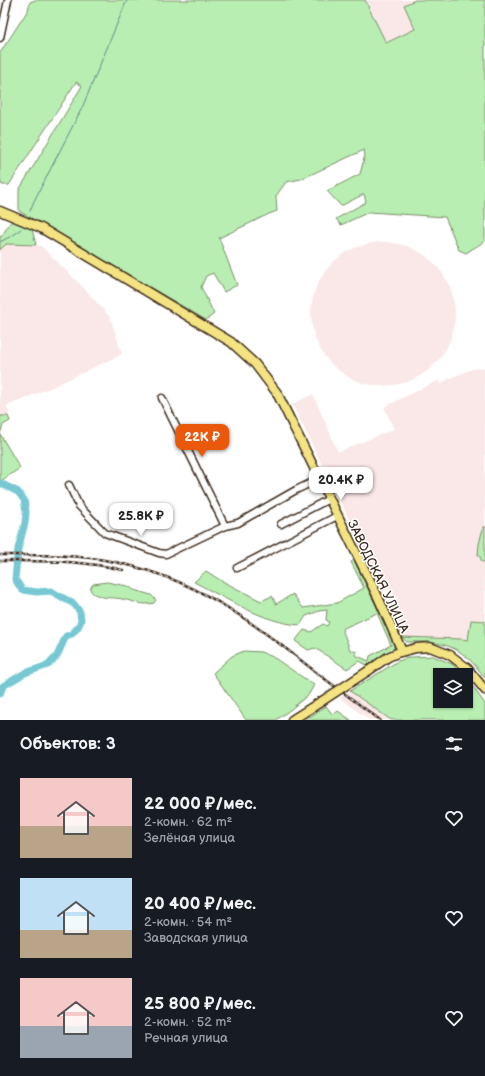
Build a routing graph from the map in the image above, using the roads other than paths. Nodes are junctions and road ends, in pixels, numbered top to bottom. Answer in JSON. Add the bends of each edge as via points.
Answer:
{"nodes":[{"id":1,"x":8,"y":0,"type":"edge"},
{"id":2,"x":0,"y":38,"type":"edge"},
{"id":3,"x":0,"y":211,"type":"edge"},
{"id":4,"x":162,"y":398,"type":"dead end"},
{"id":5,"x":319,"y":479,"type":"junction"},
{"id":6,"x":69,"y":485,"type":"dead end"},
{"id":7,"x":329,"y":499,"type":"junction"},
{"id":8,"x":337,"y":516,"type":"junction"},
{"id":9,"x":281,"y":524,"type":"dead end"},
{"id":10,"x":225,"y":526,"type":"junction"},
{"id":11,"x":237,"y":568,"type":"dead end"},
{"id":12,"x":402,"y":652,"type":"junction"},
{"id":13,"x":485,"y":690,"type":"edge"},
{"id":14,"x":292,"y":720,"type":"edge"}],
"edges":[{"from":1,"to":2,"type":"street"},
{"from":3,"to":5,"type":"main road","name":"ЗАВОДСКАЯ УЛИЦА","via":[[40,228],[231,342],[255,364],[277,393]]},
{"from":4,"to":10,"type":"street"},
{"from":5,"to":7,"type":"main road","name":"ЗАВОДСКАЯ УЛИЦА"},
{"from":5,"to":10,"type":"street","via":[[238,523]]},
{"from":6,"to":10,"type":"street","via":[[79,506],[105,533],[159,553],[166,554]]},
{"from":7,"to":8,"type":"main road","name":"ЗАВОДСКАЯ УЛИЦА"},
{"from":7,"to":9,"type":"street"},
{"from":8,"to":11,"type":"street"},
{"from":8,"to":12,"type":"main road","name":"ЗАВОДСКАЯ УЛИЦА","via":[[378,597]]},
{"from":12,"to":13,"type":"main road","via":[[430,648],[450,655],[467,668]]},
{"from":12,"to":14,"type":"main road","bridge":true,"via":[[388,657]]}]}
